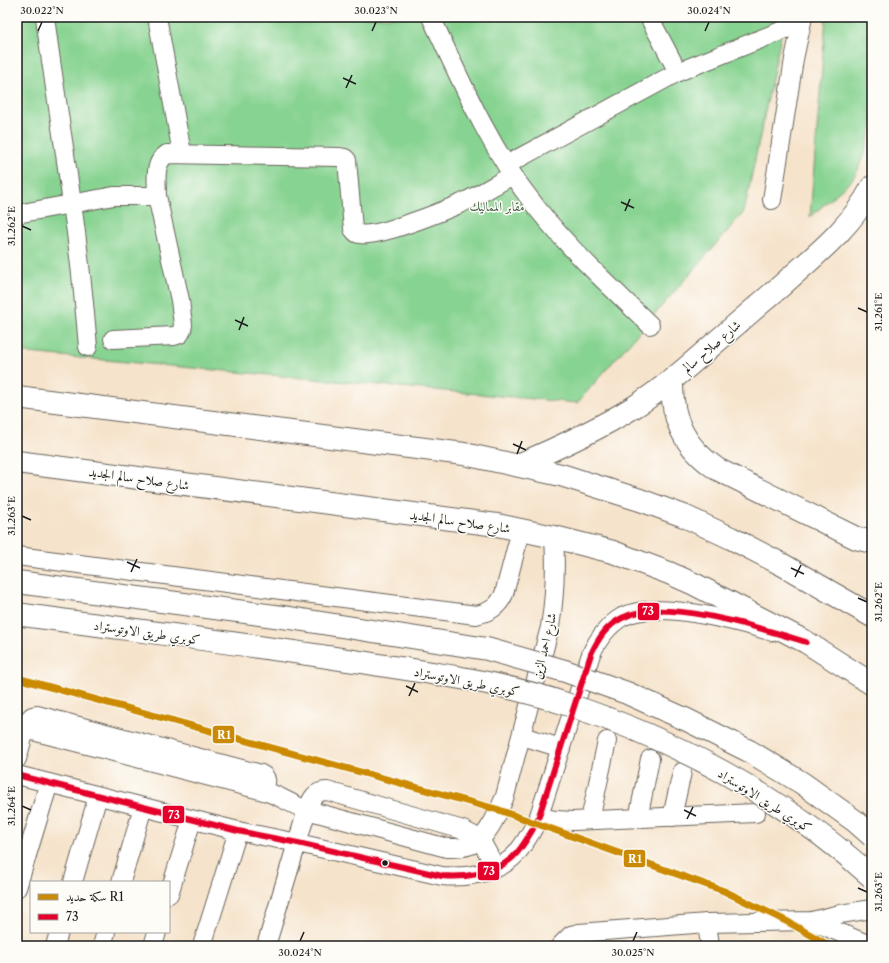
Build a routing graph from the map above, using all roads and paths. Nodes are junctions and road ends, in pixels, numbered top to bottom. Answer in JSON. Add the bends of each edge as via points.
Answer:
{"nodes":[{"id":1,"x":45,"y":17,"type":"edge"},
{"id":2,"x":157,"y":17,"type":"edge"},
{"id":3,"x":431,"y":17,"type":"edge"},
{"id":4,"x":649,"y":17,"type":"edge"},
{"id":5,"x":802,"y":20,"type":"edge"},
{"id":6,"x":678,"y":72,"type":"junction"},
{"id":7,"x":182,"y":153,"type":"junction"},
{"id":8,"x":509,"y":170,"type":"junction"},
{"id":9,"x":872,"y":186,"type":"edge"},
{"id":10,"x":157,"y":196,"type":"junction"},
{"id":11,"x":772,"y":200,"type":"dead end"},
{"id":12,"x":72,"y":204,"type":"junction"},
{"id":13,"x":17,"y":214,"type":"edge"},
{"id":14,"x":650,"y":325,"type":"dead end"},
{"id":15,"x":113,"y":339,"type":"dead end"},
{"id":16,"x":88,"y":346,"type":"dead end"},
{"id":17,"x":672,"y":380,"type":"junction"},
{"id":18,"x":17,"y":397,"type":"edge"},
{"id":19,"x":17,"y":462,"type":"edge"},
{"id":20,"x":518,"y":465,"type":"junction"},
{"id":21,"x":521,"y":530,"type":"junction"},
{"id":22,"x":554,"y":537,"type":"junction"},
{"id":23,"x":872,"y":542,"type":"edge"},
{"id":24,"x":17,"y":556,"type":"edge"},
{"id":25,"x":17,"y":582,"type":"edge"},
{"id":26,"x":17,"y":614,"type":"edge"},
{"id":27,"x":872,"y":616,"type":"edge"},
{"id":28,"x":806,"y":642,"type":"junction"},
{"id":29,"x":872,"y":684,"type":"edge"},
{"id":30,"x":522,"y":736,"type":"junction"},
{"id":31,"x":607,"y":741,"type":"dead end"},
{"id":32,"x":561,"y":748,"type":"junction"},
{"id":33,"x":17,"y":758,"type":"edge"},
{"id":34,"x":650,"y":759,"type":"dead end"},
{"id":35,"x":682,"y":772,"type":"dead end"},
{"id":36,"x":17,"y":775,"type":"edge"},
{"id":37,"x":49,"y":783,"type":"junction"},
{"id":38,"x":98,"y":796,"type":"junction"},
{"id":39,"x":143,"y":807,"type":"junction"},
{"id":40,"x":307,"y":810,"type":"junction"},
{"id":41,"x":756,"y":813,"type":"dead end"},
{"id":42,"x":539,"y":817,"type":"junction"},
{"id":43,"x":672,"y":817,"type":"junction"},
{"id":44,"x":638,"y":819,"type":"junction"},
{"id":45,"x":192,"y":820,"type":"junction"},
{"id":46,"x":590,"y":820,"type":"junction"},
{"id":47,"x":238,"y":831,"type":"junction"},
{"id":48,"x":872,"y":836,"type":"edge"},
{"id":49,"x":480,"y":839,"type":"junction"},
{"id":50,"x":298,"y":843,"type":"junction"},
{"id":51,"x":496,"y":868,"type":"junction"},
{"id":52,"x":872,"y":877,"type":"edge"},
{"id":53,"x":73,"y":881,"type":"edge"},
{"id":54,"x":121,"y":881,"type":"edge"},
{"id":55,"x":17,"y":888,"type":"edge"},
{"id":56,"x":170,"y":891,"type":"edge"},
{"id":57,"x":872,"y":909,"type":"edge"},
{"id":58,"x":812,"y":921,"type":"junction"},
{"id":59,"x":707,"y":923,"type":"junction"},
{"id":60,"x":59,"y":933,"type":"edge"},
{"id":61,"x":106,"y":933,"type":"edge"},
{"id":62,"x":157,"y":933,"type":"edge"},
{"id":63,"x":55,"y":946,"type":"edge"},
{"id":64,"x":102,"y":946,"type":"edge"},
{"id":65,"x":153,"y":946,"type":"edge"},
{"id":66,"x":202,"y":946,"type":"edge"},
{"id":67,"x":266,"y":946,"type":"edge"},
{"id":68,"x":560,"y":946,"type":"edge"},
{"id":69,"x":710,"y":946,"type":"edge"},
{"id":70,"x":872,"y":946,"type":"edge"}],
"edges":[{"from":1,"to":12,"type":"street"},
{"from":2,"to":7,"type":"street"},
{"from":3,"to":8,"type":"street","via":[[479,117]]},
{"from":4,"to":6,"type":"street"},
{"from":5,"to":6,"type":"street"},
{"from":5,"to":11,"type":"street"},
{"from":6,"to":8,"type":"street"},
{"from":7,"to":8,"type":"street","via":[[345,158],[353,229],[361,235],[374,234],[416,221],[462,202]]},
{"from":7,"to":10,"type":"street","via":[[167,154],[161,158],[156,176]]},
{"from":8,"to":14,"type":"street","via":[[567,244]]},
{"from":9,"to":17,"type":"main road","name":"شارع صلاح سالم","via":[[844,227],[789,279]]},
{"from":10,"to":12,"type":"street","via":[[114,196]]},
{"from":10,"to":15,"type":"street","via":[[180,300],[182,330],[174,336]]},
{"from":12,"to":13,"type":"street"},
{"from":12,"to":16,"type":"street"},
{"from":17,"to":20,"type":"main road","name":"شارع صلاح سالم","via":[[601,427]]},
{"from":17,"to":23,"type":"main road","via":[[673,409],[677,423],[690,446],[707,462],[856,538]]},
{"from":18,"to":20,"type":"main road","via":[[464,454]]},
{"from":19,"to":21,"type":"main road","name":"شارع صلاح سالم الجديد"},
{"from":20,"to":27,"type":"main road","via":[[602,487],[684,516],[783,565]]},
{"from":21,"to":22,"type":"main road","name":"شارع صلاح سالم الجديد"},
{"from":21,"to":24,"type":"street","via":[[500,603],[494,609],[476,615]]},
{"from":22,"to":28,"type":"main road","name":"شارع صلاح سالم الجديد","via":[[613,552],[669,573]]},
{"from":22,"to":30,"type":"street","name":"شارع احمد الزين","via":[[556,567],[551,621]]},
{"from":25,"to":48,"type":"main road","bridge":true,"via":[[290,618],[464,645],[566,670],[634,696],[749,751],[802,783]]},
{"from":26,"to":52,"type":"main road","name":"كوبري طريق الاوتوستراد","bridge":true,"via":[[284,650],[428,673],[493,684],[561,702],[623,724],[678,748],[730,777],[787,811]]},
{"from":28,"to":29,"type":"main road","name":"شارع صلاح سالم الجديد"},
{"from":28,"to":32,"type":"street","via":[[727,619],[684,612],[654,610],[622,617],[598,639],[593,649]]},
{"from":30,"to":32,"type":"street"},
{"from":30,"to":49,"type":"street","name":"شارع احمد الزين","via":[[505,796],[496,816]]},
{"from":31,"to":46,"type":"street"},
{"from":32,"to":42,"type":"street"},
{"from":33,"to":40,"type":"street","via":[[25,729],[264,791]]},
{"from":34,"to":44,"type":"street"},
{"from":35,"to":43,"type":"street"},
{"from":36,"to":37,"type":"street"},
{"from":37,"to":38,"type":"street"},
{"from":37,"to":55,"type":"street"},
{"from":38,"to":39,"type":"street"},
{"from":38,"to":53,"type":"street"},
{"from":39,"to":45,"type":"street"},
{"from":39,"to":54,"type":"street"},
{"from":40,"to":49,"type":"street","via":[[313,796],[327,791],[452,826]]},
{"from":40,"to":50,"type":"street"},
{"from":41,"to":43,"type":"street"},
{"from":42,"to":46,"type":"street","via":[[560,821]]},
{"from":42,"to":51,"type":"street","via":[[522,847],[511,859]]},
{"from":43,"to":44,"type":"street"},
{"from":44,"to":46,"type":"street"},
{"from":45,"to":47,"type":"street"},
{"from":45,"to":56,"type":"street"},
{"from":47,"to":50,"type":"street"},
{"from":47,"to":66,"type":"street"},
{"from":49,"to":51,"type":"street"},
{"from":50,"to":51,"type":"street","via":[[456,878]]},
{"from":50,"to":67,"type":"street"},
{"from":57,"to":58,"type":"street"},
{"from":58,"to":59,"type":"street"},
{"from":58,"to":70,"type":"street"},
{"from":59,"to":68,"type":"street","via":[[580,932]]},
{"from":59,"to":69,"type":"street"},
{"from":60,"to":63,"type":"street"},
{"from":61,"to":64,"type":"street"},
{"from":62,"to":65,"type":"street"}]}
